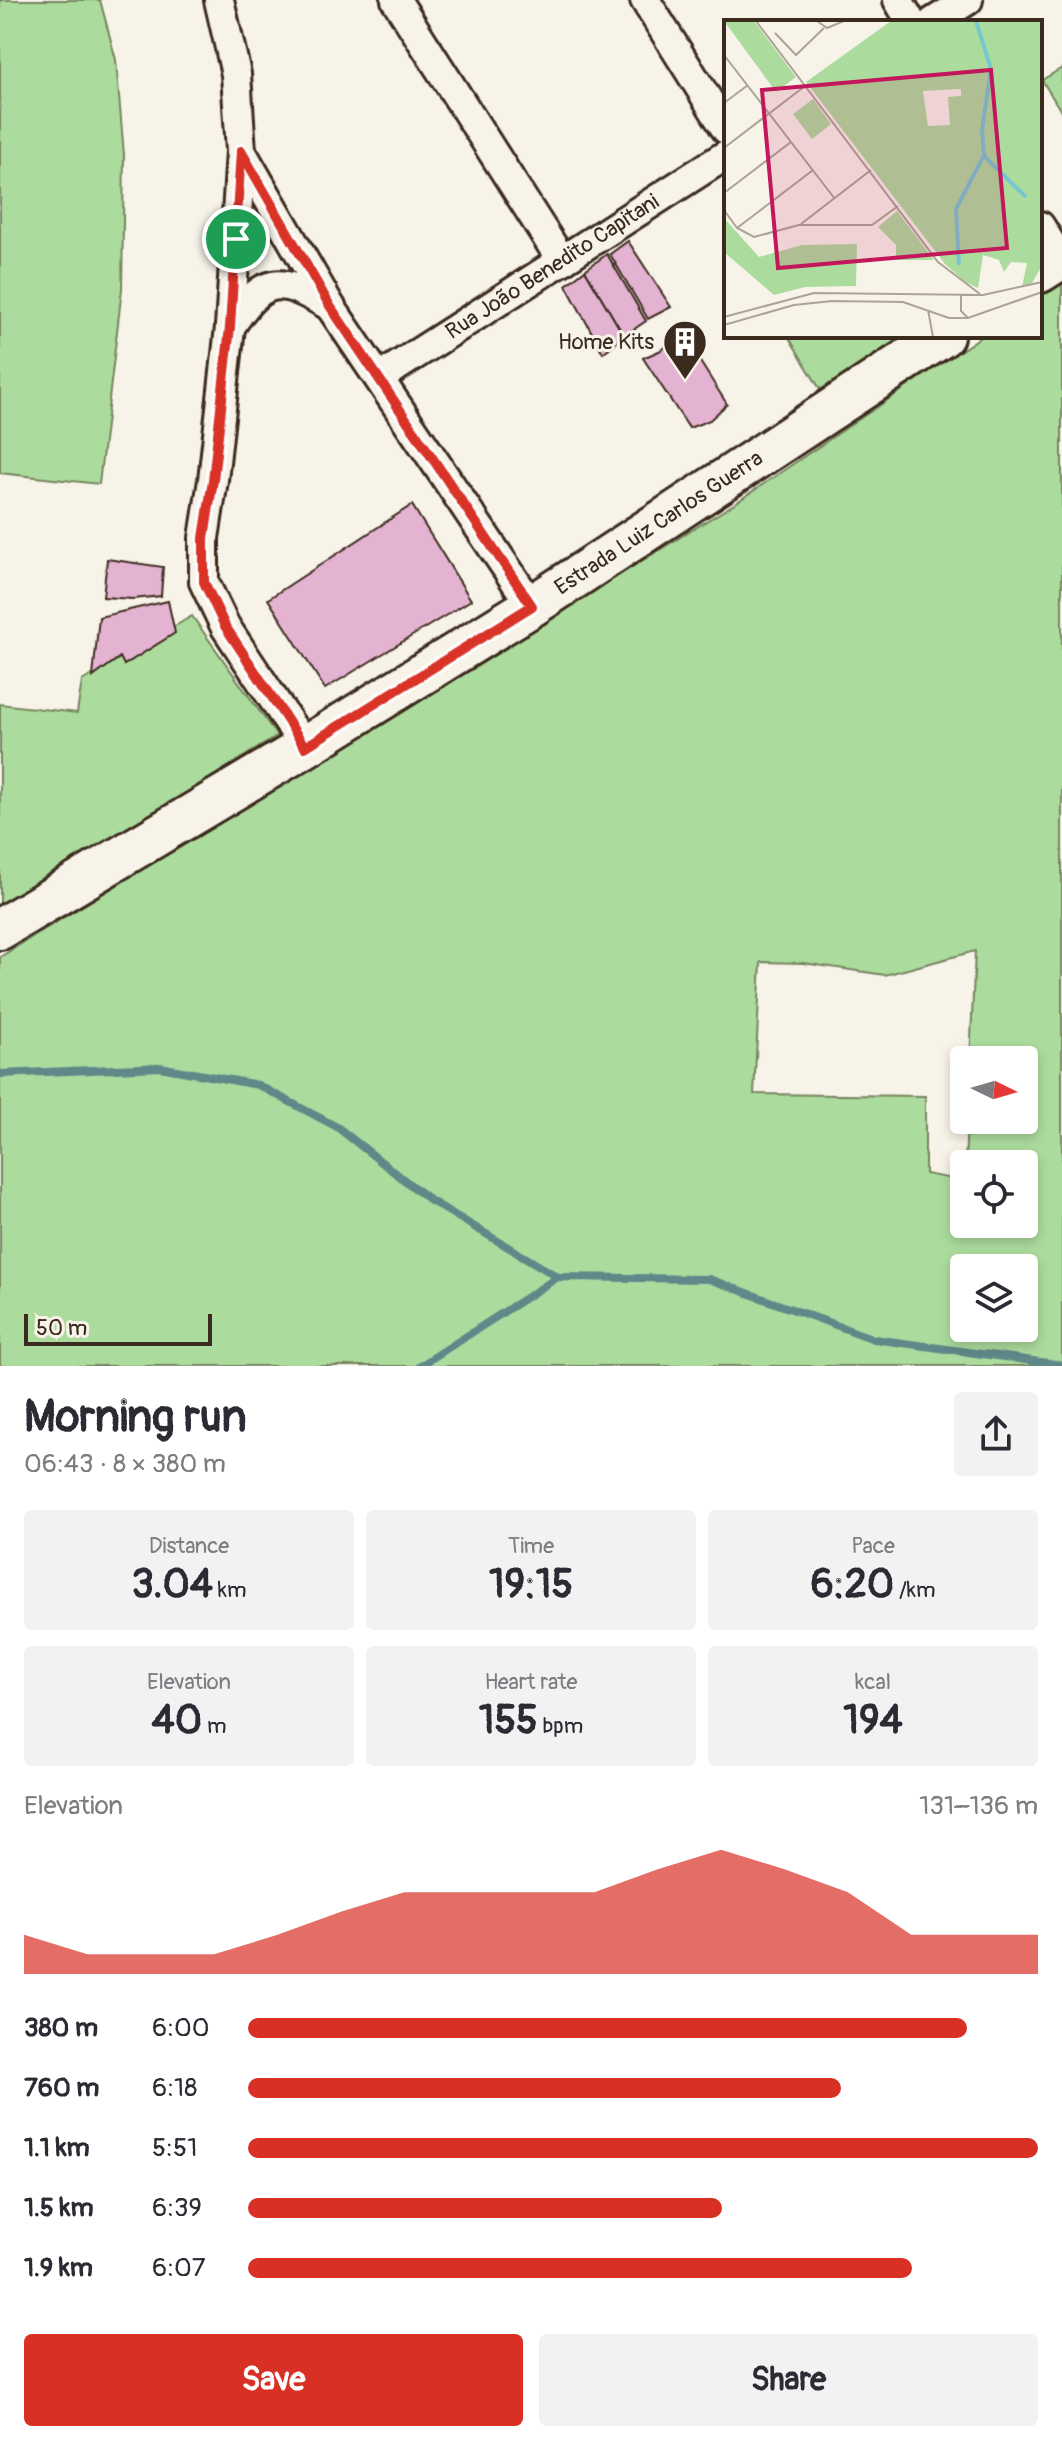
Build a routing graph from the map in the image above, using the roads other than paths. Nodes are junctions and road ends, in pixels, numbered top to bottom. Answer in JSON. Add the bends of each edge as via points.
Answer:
{"nodes":[{"id":1,"x":219,"y":0,"type":"edge"},
{"id":2,"x":396,"y":0,"type":"edge"},
{"id":3,"x":645,"y":0,"type":"edge"},
{"id":4,"x":898,"y":0,"type":"edge"},
{"id":5,"x":968,"y":0,"type":"edge"},
{"id":6,"x":910,"y":20,"type":"edge"},
{"id":7,"x":936,"y":20,"type":"edge"},
{"id":8,"x":724,"y":126,"type":"edge"},
{"id":9,"x":241,"y":151,"type":"junction"},
{"id":10,"x":724,"y":156,"type":"edge"},
{"id":11,"x":562,"y":261,"type":"junction"},
{"id":12,"x":330,"y":306,"type":"junction"},
{"id":13,"x":230,"y":327,"type":"junction"},
{"id":14,"x":940,"y":338,"type":"edge"},
{"id":15,"x":379,"y":378,"type":"junction"},
{"id":16,"x":532,"y":606,"type":"junction"},
{"id":17,"x":305,"y":747,"type":"junction"},
{"id":18,"x":0,"y":929,"type":"edge"}],
"edges":[{"from":1,"to":9,"type":"street","via":[[236,74]]},
{"from":2,"to":11,"type":"street"},
{"from":3,"to":8,"type":"street"},
{"from":4,"to":6,"type":"street"},
{"from":5,"to":7,"type":"street"},
{"from":9,"to":12,"type":"street"},
{"from":9,"to":13,"type":"street"},
{"from":10,"to":11,"type":"street","name":"Rua João Benedito Capitani"},
{"from":11,"to":15,"type":"street","name":"Rua João Benedito Capitani"},
{"from":12,"to":13,"type":"street","via":[[283,284],[261,290],[246,302]]},
{"from":12,"to":15,"type":"street"},
{"from":13,"to":17,"type":"street","via":[[204,538],[204,582],[225,626]]},
{"from":14,"to":16,"type":"street","name":"Estrada Luiz Carlos Guerra"},
{"from":15,"to":16,"type":"street"},
{"from":16,"to":17,"type":"street","name":"Estrada Luiz Carlos Guerra"},
{"from":17,"to":18,"type":"street","name":"Estrada Luiz Carlos Guerra"}]}
